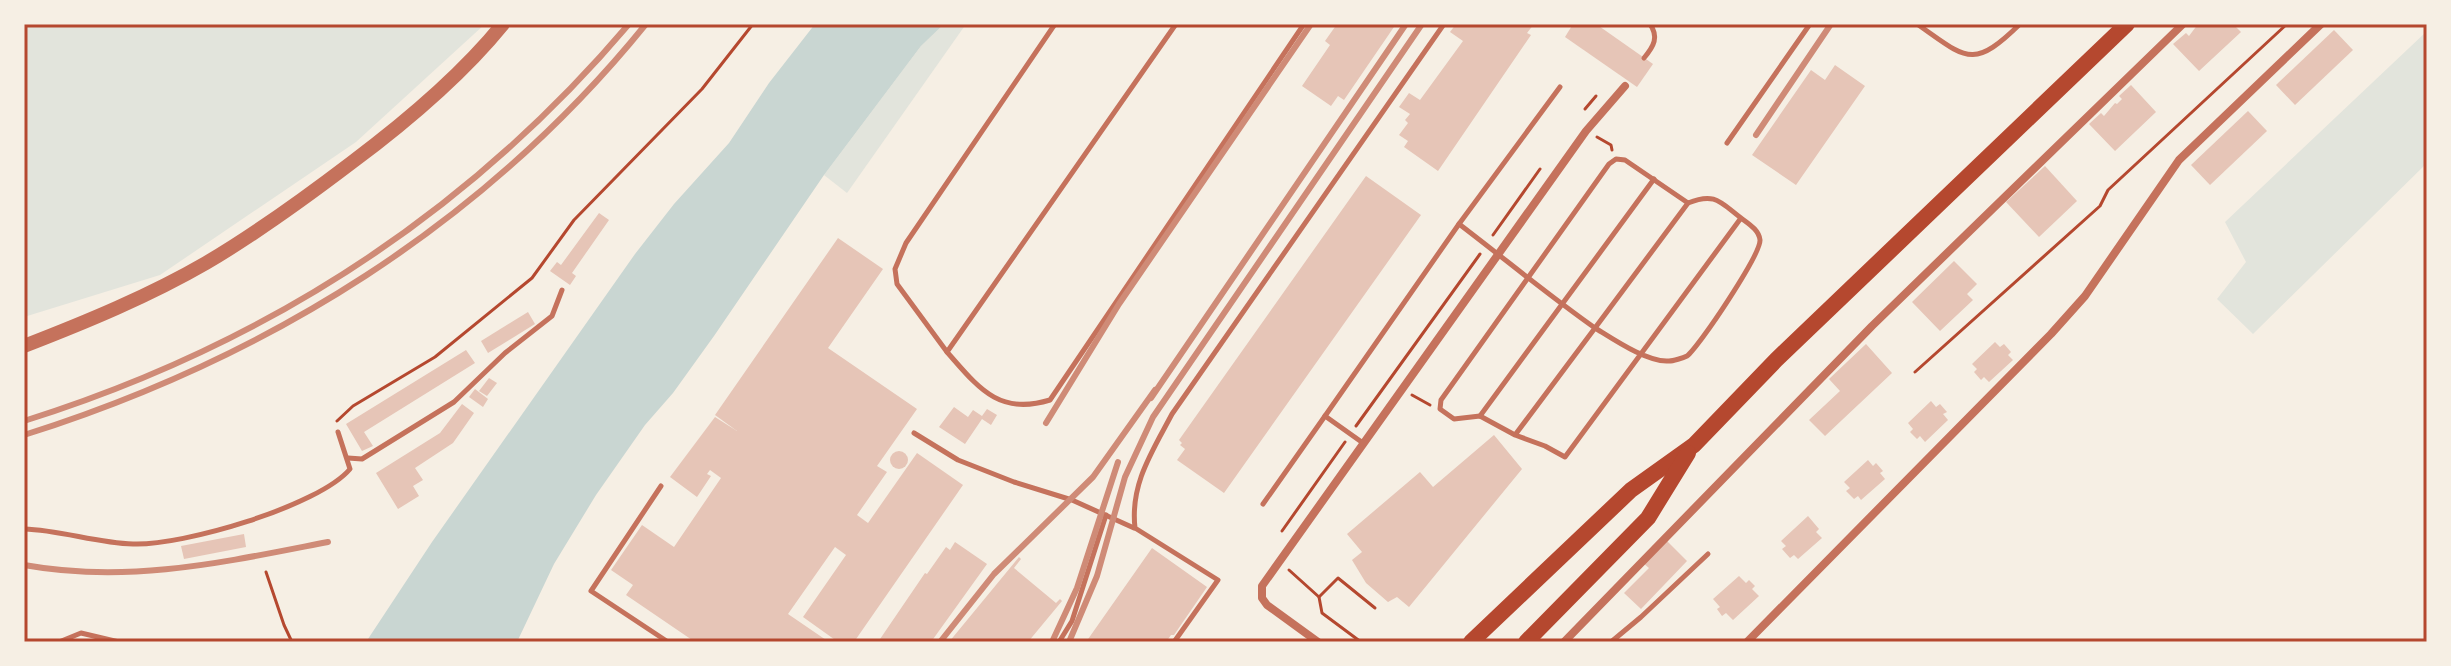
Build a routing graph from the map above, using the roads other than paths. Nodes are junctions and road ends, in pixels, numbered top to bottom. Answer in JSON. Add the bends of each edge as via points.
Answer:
{"nodes":[{"id":1,"x":503,"y":24,"type":"edge"},
{"id":2,"x":1055,"y":24,"type":"edge"},
{"id":3,"x":1176,"y":24,"type":"edge"},
{"id":4,"x":1304,"y":24,"type":"edge"},
{"id":5,"x":1444,"y":24,"type":"edge"},
{"id":6,"x":1650,"y":24,"type":"edge"},
{"id":7,"x":1810,"y":24,"type":"edge"},
{"id":8,"x":1917,"y":24,"type":"edge"},
{"id":9,"x":2020,"y":24,"type":"edge"},
{"id":10,"x":2127,"y":24,"type":"edge"},
{"id":11,"x":2183,"y":24,"type":"edge"},
{"id":12,"x":2321,"y":24,"type":"edge"},
{"id":13,"x":1644,"y":58,"type":"dead end"},
{"id":14,"x":1627,"y":84,"type":"dead end"},
{"id":15,"x":1560,"y":87,"type":"dead end"},
{"id":16,"x":1727,"y":143,"type":"dead end"},
{"id":17,"x":1654,"y":179,"type":"junction"},
{"id":18,"x":1688,"y":203,"type":"junction"},
{"id":19,"x":1741,"y":218,"type":"junction"},
{"id":20,"x":1459,"y":224,"type":"junction"},
{"id":21,"x":1498,"y":254,"type":"junction"},
{"id":22,"x":1527,"y":279,"type":"junction"},
{"id":23,"x":562,"y":290,"type":"dead end"},
{"id":24,"x":1561,"y":304,"type":"junction"},
{"id":25,"x":1595,"y":328,"type":"junction"},
{"id":26,"x":24,"y":346,"type":"edge"},
{"id":27,"x":947,"y":352,"type":"junction"},
{"id":28,"x":1641,"y":354,"type":"junction"},
{"id":29,"x":1325,"y":416,"type":"junction"},
{"id":30,"x":1480,"y":416,"type":"junction"},
{"id":31,"x":338,"y":432,"type":"road end"},
{"id":32,"x":914,"y":433,"type":"dead end"},
{"id":33,"x":1515,"y":435,"type":"junction"},
{"id":34,"x":1363,"y":443,"type":"junction"},
{"id":35,"x":1694,"y":445,"type":"junction"},
{"id":36,"x":348,"y":458,"type":"junction"},
{"id":37,"x":661,"y":486,"type":"dead end"},
{"id":38,"x":1263,"y":504,"type":"dead end"},
{"id":39,"x":1106,"y":515,"type":"junction"},
{"id":40,"x":1135,"y":528,"type":"junction"},
{"id":41,"x":24,"y":529,"type":"edge"},
{"id":42,"x":1708,"y":554,"type":"dead end"},
{"id":43,"x":1305,"y":633,"type":"junction"},
{"id":44,"x":59,"y":642,"type":"edge"},
{"id":45,"x":119,"y":642,"type":"edge"},
{"id":46,"x":668,"y":642,"type":"edge"},
{"id":47,"x":1059,"y":642,"type":"edge"},
{"id":48,"x":1174,"y":642,"type":"edge"},
{"id":49,"x":1298,"y":642,"type":"edge"},
{"id":50,"x":1318,"y":642,"type":"edge"},
{"id":51,"x":1471,"y":642,"type":"edge"},
{"id":52,"x":1526,"y":642,"type":"edge"},
{"id":53,"x":1564,"y":642,"type":"edge"},
{"id":54,"x":1611,"y":642,"type":"edge"},
{"id":55,"x":1747,"y":642,"type":"edge"}],
"edges":[{"from":1,"to":26,"type":"street","via":[[444,87],[295,205],[205,263]]},
{"from":2,"to":27,"type":"lane","via":[[906,243],[895,269],[897,284]]},
{"from":3,"to":27,"type":"lane"},
{"from":4,"to":27,"type":"lane","via":[[1050,400],[1031,406],[994,398]]},
{"from":5,"to":40,"type":"lane","via":[[1172,414],[1143,469],[1133,505]]},
{"from":6,"to":13,"type":"lane","via":[[1656,36]]},
{"from":7,"to":16,"type":"lane"},
{"from":8,"to":9,"type":"lane","via":[[1972,56],[1991,49]]},
{"from":10,"to":35,"type":"main road"},
{"from":11,"to":53,"type":"street","via":[[1872,326]]},
{"from":12,"to":55,"type":"street","via":[[2179,160],[2085,296],[2051,334]]},
{"from":14,"to":21,"type":"street","via":[[1586,131]]},
{"from":15,"to":20,"type":"lane"},
{"from":17,"to":18,"type":"lane"},
{"from":17,"to":22,"type":"lane","via":[[1625,160],[1609,164]]},
{"from":17,"to":24,"type":"lane"},
{"from":18,"to":19,"type":"lane","via":[[1704,196],[1715,199]]},
{"from":18,"to":25,"type":"lane"},
{"from":19,"to":28,"type":"lane"},
{"from":19,"to":28,"type":"lane","via":[[1760,236],[1760,248],[1687,356],[1667,362]]},
{"from":20,"to":21,"type":"lane"},
{"from":20,"to":29,"type":"lane"},
{"from":21,"to":22,"type":"lane"},
{"from":21,"to":34,"type":"street"},
{"from":22,"to":24,"type":"lane"},
{"from":22,"to":30,"type":"lane","via":[[1439,404],[1454,419]]},
{"from":23,"to":36,"type":"lane","via":[[552,316],[454,402],[362,459]]},
{"from":24,"to":25,"type":"lane"},
{"from":24,"to":30,"type":"lane"},
{"from":25,"to":28,"type":"lane"},
{"from":25,"to":33,"type":"lane"},
{"from":28,"to":33,"type":"lane","via":[[1565,457]]},
{"from":29,"to":34,"type":"lane"},
{"from":29,"to":38,"type":"lane"},
{"from":30,"to":33,"type":"lane"},
{"from":31,"to":36,"type":"lane"},
{"from":32,"to":39,"type":"lane","via":[[958,460]]},
{"from":34,"to":43,"type":"street","via":[[1262,586],[1267,605]]},
{"from":35,"to":51,"type":"main road","via":[[1631,490]]},
{"from":35,"to":52,"type":"main road","via":[[1648,518]]},
{"from":36,"to":41,"type":"lane","via":[[350,469],[322,490],[237,524],[167,542],[135,544]]},
{"from":37,"to":46,"type":"lane","via":[[591,591]]},
{"from":39,"to":40,"type":"lane"},
{"from":39,"to":47,"type":"lane","via":[[1072,621]]},
{"from":40,"to":48,"type":"lane","via":[[1218,580]]},
{"from":42,"to":54,"type":"lane"},
{"from":43,"to":49,"type":"street"},
{"from":43,"to":50,"type":"street"},
{"from":44,"to":45,"type":"lane","via":[[81,633]]}]}
